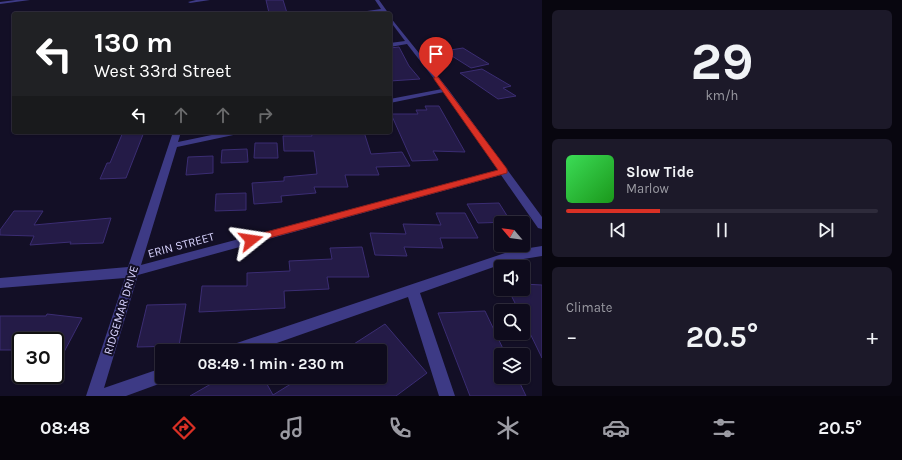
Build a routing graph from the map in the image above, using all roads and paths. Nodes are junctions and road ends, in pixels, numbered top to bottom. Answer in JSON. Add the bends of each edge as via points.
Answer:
{"nodes":[{"id":1,"x":28,"y":0,"type":"edge"},
{"id":2,"x":208,"y":0,"type":"edge"},
{"id":3,"x":377,"y":0,"type":"edge"},
{"id":4,"x":190,"y":2,"type":"dead end"},
{"id":5,"x":0,"y":3,"type":"edge"},
{"id":6,"x":385,"y":12,"type":"edge"},
{"id":7,"x":392,"y":21,"type":"edge"},
{"id":8,"x":407,"y":42,"type":"junction"},
{"id":9,"x":392,"y":45,"type":"edge"},
{"id":10,"x":446,"y":90,"type":"junction"},
{"id":11,"x":392,"y":101,"type":"edge"},
{"id":12,"x":177,"y":134,"type":"edge"},
{"id":13,"x":228,"y":134,"type":"edge"},
{"id":14,"x":174,"y":145,"type":"junction"},
{"id":15,"x":504,"y":171,"type":"junction"},
{"id":16,"x":542,"y":225,"type":"edge"},
{"id":17,"x":542,"y":250,"type":"edge"},
{"id":18,"x":132,"y":272,"type":"junction"},
{"id":19,"x":0,"y":283,"type":"edge"},
{"id":20,"x":412,"y":289,"type":"junction"},
{"id":21,"x":254,"y":344,"type":"edge"},
{"id":22,"x":155,"y":378,"type":"edge"},
{"id":23,"x":94,"y":396,"type":"edge"},
{"id":24,"x":104,"y":396,"type":"edge"},
{"id":25,"x":447,"y":396,"type":"edge"}],
"edges":[{"from":1,"to":5,"type":"street"},
{"from":2,"to":4,"type":"street"},
{"from":3,"to":6,"type":"street"},
{"from":7,"to":8,"type":"street"},
{"from":8,"to":9,"type":"street"},
{"from":8,"to":10,"type":"street"},
{"from":10,"to":11,"type":"street"},
{"from":10,"to":15,"type":"street"},
{"from":12,"to":14,"type":"street","name":"RIDGEMAR DRIVE"},
{"from":13,"to":14,"type":"street"},
{"from":14,"to":18,"type":"street","name":"RIDGEMAR DRIVE"},
{"from":15,"to":16,"type":"street"},
{"from":15,"to":18,"type":"street","name":"ERIN STREET"},
{"from":17,"to":20,"type":"street","via":[[511,256]]},
{"from":18,"to":19,"type":"street","name":"ERIN STREET"},
{"from":18,"to":23,"type":"street","name":"RIDGEMAR DRIVE"},
{"from":20,"to":21,"type":"street"},
{"from":20,"to":25,"type":"street"},
{"from":22,"to":24,"type":"street"}]}
